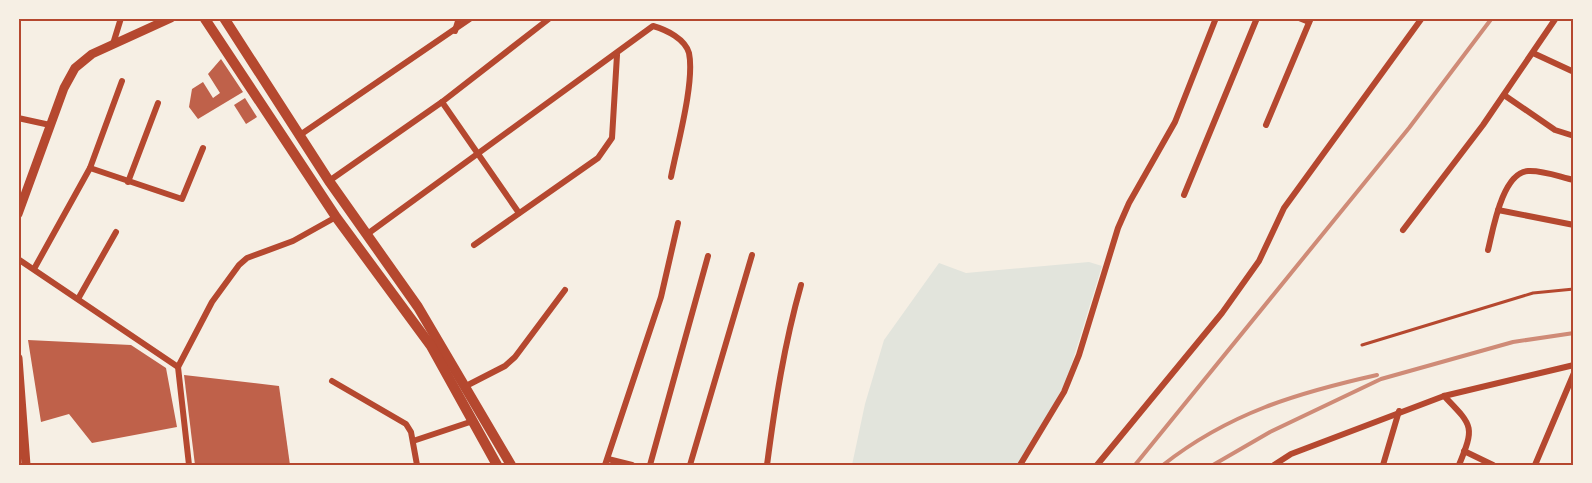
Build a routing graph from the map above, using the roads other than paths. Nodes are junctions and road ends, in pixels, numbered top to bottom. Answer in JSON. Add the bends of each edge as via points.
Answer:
{"nodes":[{"id":1,"x":121,"y":18,"type":"edge"},
{"id":2,"x":171,"y":18,"type":"edge"},
{"id":3,"x":198,"y":18,"type":"edge"},
{"id":4,"x":207,"y":18,"type":"edge"},
{"id":5,"x":224,"y":18,"type":"edge"},
{"id":6,"x":459,"y":18,"type":"edge"},
{"id":7,"x":471,"y":18,"type":"edge"},
{"id":8,"x":550,"y":18,"type":"edge"},
{"id":9,"x":656,"y":18,"type":"edge"},
{"id":10,"x":1216,"y":18,"type":"edge"},
{"id":11,"x":1257,"y":18,"type":"edge"},
{"id":12,"x":1299,"y":18,"type":"edge"},
{"id":13,"x":1422,"y":18,"type":"edge"},
{"id":14,"x":1556,"y":18,"type":"edge"},
{"id":15,"x":1310,"y":20,"type":"edge"},
{"id":16,"x":653,"y":26,"type":"junction"},
{"id":17,"x":455,"y":31,"type":"junction"},
{"id":18,"x":113,"y":44,"type":"junction"},
{"id":19,"x":1533,"y":53,"type":"junction"},
{"id":20,"x":617,"y":55,"type":"junction"},
{"id":21,"x":1574,"y":72,"type":"edge"},
{"id":22,"x":122,"y":81,"type":"dead end"},
{"id":23,"x":1504,"y":95,"type":"junction"},
{"id":24,"x":442,"y":102,"type":"junction"},
{"id":25,"x":158,"y":103,"type":"dead end"},
{"id":26,"x":18,"y":118,"type":"edge"},
{"id":27,"x":50,"y":124,"type":"junction"},
{"id":28,"x":1266,"y":125,"type":"dead end"},
{"id":29,"x":300,"y":135,"type":"junction"},
{"id":30,"x":1574,"y":136,"type":"edge"},
{"id":31,"x":203,"y":148,"type":"dead end"},
{"id":32,"x":478,"y":155,"type":"junction"},
{"id":33,"x":90,"y":168,"type":"junction"},
{"id":34,"x":671,"y":177,"type":"dead end"},
{"id":35,"x":1574,"y":180,"type":"edge"},
{"id":36,"x":329,"y":181,"type":"junction"},
{"id":37,"x":128,"y":182,"type":"junction"},
{"id":38,"x":1184,"y":195,"type":"dead end"},
{"id":39,"x":19,"y":200,"type":"edge"},
{"id":40,"x":1498,"y":210,"type":"junction"},
{"id":41,"x":519,"y":213,"type":"junction"},
{"id":42,"x":18,"y":214,"type":"edge"},
{"id":43,"x":336,"y":217,"type":"junction"},
{"id":44,"x":678,"y":223,"type":"dead end"},
{"id":45,"x":1574,"y":225,"type":"edge"},
{"id":46,"x":1402,"y":230,"type":"dead end"},
{"id":47,"x":116,"y":232,"type":"dead end"},
{"id":48,"x":366,"y":234,"type":"junction"},
{"id":49,"x":474,"y":245,"type":"dead end"},
{"id":50,"x":1488,"y":250,"type":"dead end"},
{"id":51,"x":752,"y":255,"type":"dead end"},
{"id":52,"x":708,"y":256,"type":"dead end"},
{"id":53,"x":18,"y":259,"type":"edge"},
{"id":54,"x":34,"y":269,"type":"junction"},
{"id":55,"x":801,"y":285,"type":"dead end"},
{"id":56,"x":1574,"y":289,"type":"edge"},
{"id":57,"x":565,"y":290,"type":"dead end"},
{"id":58,"x":78,"y":299,"type":"junction"},
{"id":59,"x":1362,"y":345,"type":"dead end"},
{"id":60,"x":18,"y":358,"type":"edge"},
{"id":61,"x":1574,"y":364,"type":"edge"},
{"id":62,"x":178,"y":367,"type":"junction"},
{"id":63,"x":1574,"y":373,"type":"edge"},
{"id":64,"x":332,"y":381,"type":"dead end"},
{"id":65,"x":466,"y":386,"type":"junction"},
{"id":66,"x":1444,"y":396,"type":"junction"},
{"id":67,"x":1399,"y":411,"type":"junction"},
{"id":68,"x":473,"y":421,"type":"junction"},
{"id":69,"x":413,"y":441,"type":"junction"},
{"id":70,"x":1464,"y":451,"type":"junction"},
{"id":71,"x":606,"y":462,"type":"edge"},
{"id":72,"x":26,"y":465,"type":"edge"},
{"id":73,"x":189,"y":465,"type":"edge"},
{"id":74,"x":417,"y":465,"type":"edge"},
{"id":75,"x":497,"y":465,"type":"edge"},
{"id":76,"x":511,"y":465,"type":"edge"},
{"id":77,"x":632,"y":465,"type":"edge"},
{"id":78,"x":650,"y":465,"type":"edge"},
{"id":79,"x":690,"y":465,"type":"edge"},
{"id":80,"x":767,"y":465,"type":"edge"},
{"id":81,"x":1020,"y":465,"type":"edge"},
{"id":82,"x":1098,"y":465,"type":"edge"},
{"id":83,"x":1274,"y":465,"type":"edge"},
{"id":84,"x":1383,"y":465,"type":"edge"},
{"id":85,"x":1459,"y":465,"type":"edge"},
{"id":86,"x":1493,"y":465,"type":"edge"},
{"id":87,"x":1535,"y":465,"type":"edge"}],
"edges":[{"from":1,"to":18,"type":"street"},
{"from":2,"to":18,"type":"main road"},
{"from":3,"to":4,"type":"main road"},
{"from":4,"to":43,"type":"main road"},
{"from":5,"to":29,"type":"main road"},
{"from":6,"to":17,"type":"street"},
{"from":7,"to":17,"type":"street"},
{"from":8,"to":24,"type":"street"},
{"from":9,"to":16,"type":"street"},
{"from":10,"to":81,"type":"street","via":[[1175,122],[1118,228],[1064,392]]},
{"from":11,"to":38,"type":"street"},
{"from":12,"to":15,"type":"street"},
{"from":13,"to":82,"type":"street","via":[[1284,207],[1259,261],[1222,313]]},
{"from":14,"to":19,"type":"street"},
{"from":15,"to":28,"type":"street"},
{"from":16,"to":20,"type":"street"},
{"from":16,"to":34,"type":"street","via":[[677,37],[688,52],[689,79]]},
{"from":17,"to":29,"type":"street"},
{"from":18,"to":27,"type":"main road","via":[[75,68]]},
{"from":19,"to":21,"type":"street"},
{"from":19,"to":23,"type":"street"},
{"from":20,"to":32,"type":"street"},
{"from":20,"to":41,"type":"street","via":[[612,138],[608,147]]},
{"from":22,"to":33,"type":"street"},
{"from":23,"to":30,"type":"street","via":[[1555,130]]},
{"from":23,"to":46,"type":"street"},
{"from":24,"to":32,"type":"street"},
{"from":24,"to":36,"type":"street"},
{"from":25,"to":37,"type":"street"},
{"from":26,"to":27,"type":"street"},
{"from":27,"to":39,"type":"main road"},
{"from":29,"to":36,"type":"main road"},
{"from":31,"to":37,"type":"street","via":[[182,199]]},
{"from":32,"to":41,"type":"street"},
{"from":32,"to":48,"type":"street"},
{"from":33,"to":37,"type":"street"},
{"from":33,"to":54,"type":"street"},
{"from":35,"to":40,"type":"street","via":[[1523,172],[1512,181]]},
{"from":36,"to":48,"type":"main road"},
{"from":39,"to":42,"type":"main road"},
{"from":40,"to":45,"type":"street"},
{"from":40,"to":50,"type":"street"},
{"from":41,"to":49,"type":"street"},
{"from":43,"to":62,"type":"street","via":[[239,265],[212,302]]},
{"from":43,"to":68,"type":"main road","via":[[431,346]]},
{"from":44,"to":71,"type":"street","via":[[661,297]]},
{"from":47,"to":58,"type":"street"},
{"from":48,"to":65,"type":"main road","via":[[418,307]]},
{"from":51,"to":79,"type":"street"},
{"from":52,"to":78,"type":"street"},
{"from":53,"to":54,"type":"street"},
{"from":54,"to":58,"type":"street"},
{"from":55,"to":80,"type":"street","via":[[777,387]]},
{"from":56,"to":59,"type":"lane","via":[[1533,293]]},
{"from":57,"to":65,"type":"street","via":[[505,366]]},
{"from":58,"to":62,"type":"street"},
{"from":60,"to":72,"type":"main road"},
{"from":61,"to":66,"type":"street"},
{"from":62,"to":73,"type":"street"},
{"from":63,"to":87,"type":"street"},
{"from":64,"to":69,"type":"street","via":[[406,424]]},
{"from":65,"to":76,"type":"main road"},
{"from":66,"to":67,"type":"street"},
{"from":66,"to":70,"type":"street","via":[[1471,428]]},
{"from":67,"to":83,"type":"street"},
{"from":67,"to":84,"type":"street"},
{"from":68,"to":69,"type":"street"},
{"from":68,"to":75,"type":"main road"},
{"from":69,"to":74,"type":"street"},
{"from":70,"to":85,"type":"street"},
{"from":70,"to":86,"type":"street"},
{"from":71,"to":77,"type":"street"}]}
